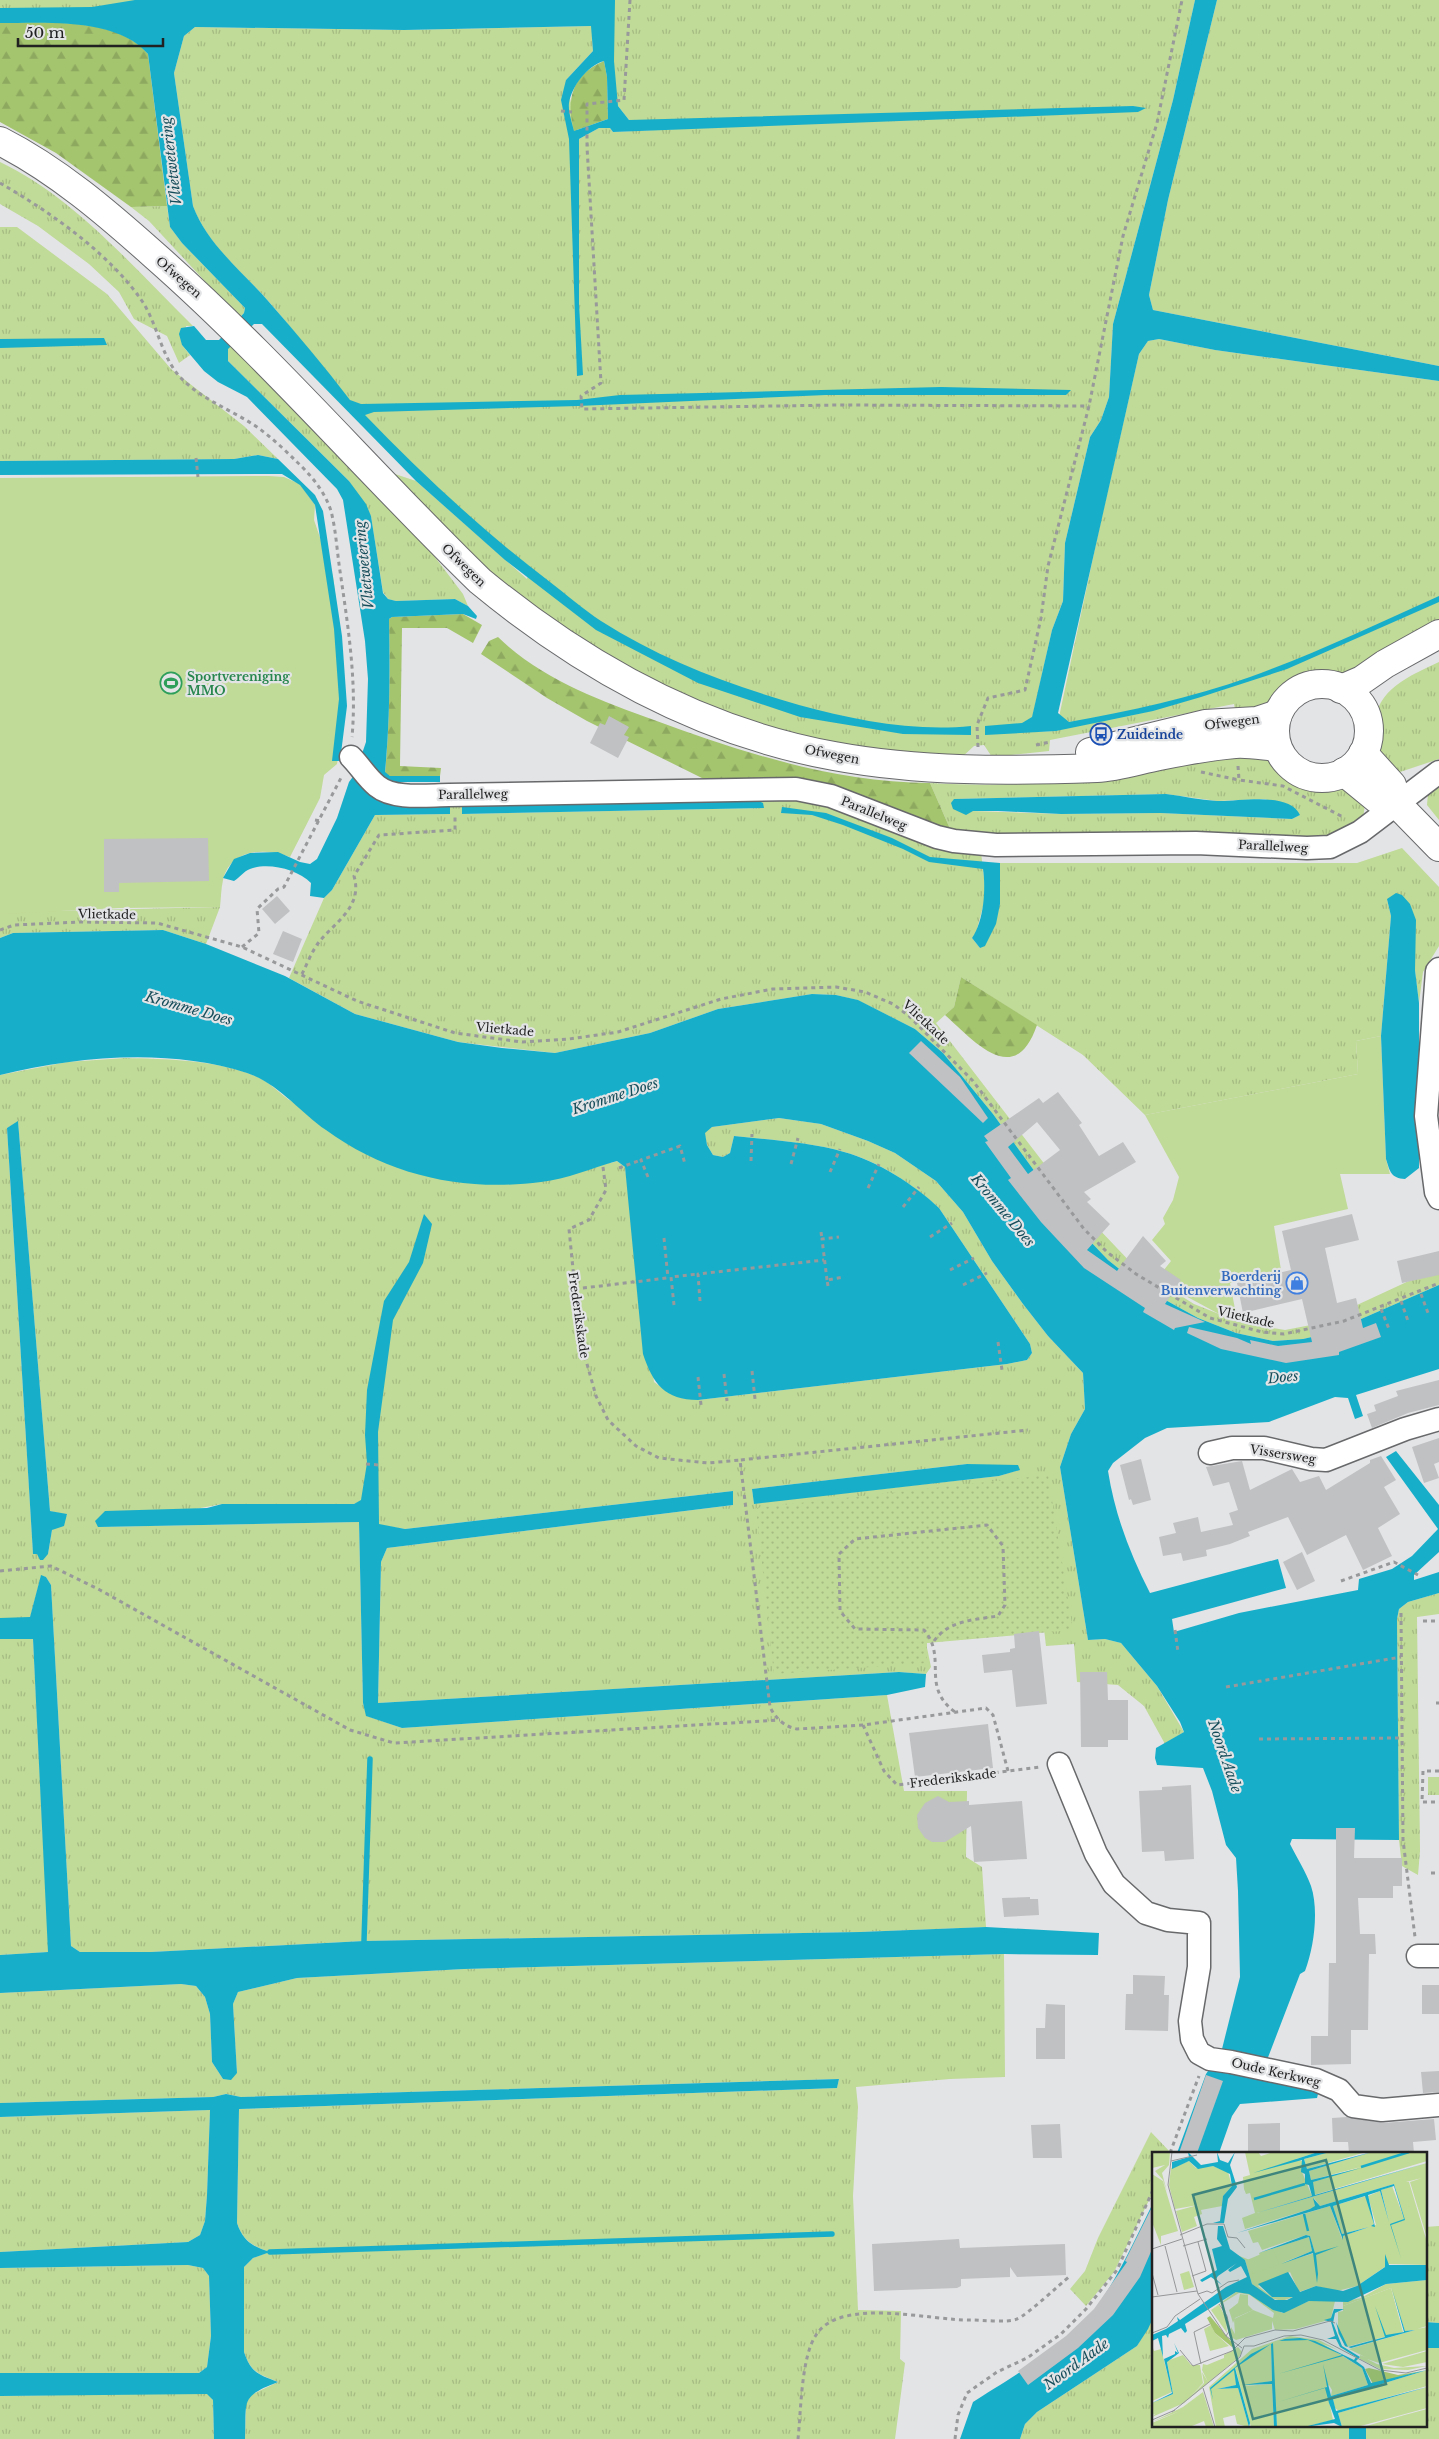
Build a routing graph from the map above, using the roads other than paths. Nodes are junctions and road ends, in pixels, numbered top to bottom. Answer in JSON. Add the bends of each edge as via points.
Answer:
{"nodes":[{"id":1,"x":0,"y":142,"type":"edge"},
{"id":2,"x":1439,"y":634,"type":"edge"},
{"id":3,"x":1439,"y":655,"type":"edge"},
{"id":4,"x":1341,"y":688,"type":"junction"},
{"id":5,"x":1278,"y":714,"type":"junction"},
{"id":6,"x":1366,"y":716,"type":"junction"},
{"id":7,"x":1277,"y":747,"type":"junction"},
{"id":8,"x":354,"y":760,"type":"road end"},
{"id":9,"x":1353,"y":763,"type":"junction"},
{"id":10,"x":1041,"y":768,"type":"junction"},
{"id":11,"x":1439,"y":772,"type":"edge"},
{"id":12,"x":1398,"y":805,"type":"junction"},
{"id":13,"x":1439,"y":847,"type":"edge"},
{"id":14,"x":1439,"y":969,"type":"edge"},
{"id":15,"x":1439,"y":1198,"type":"edge"},
{"id":16,"x":1439,"y":1419,"type":"edge"},
{"id":17,"x":1210,"y":1453,"type":"dead end"},
{"id":18,"x":1059,"y":1764,"type":"road end"},
{"id":19,"x":1439,"y":2105,"type":"edge"}],
"edges":[{"from":1,"to":10,"type":"main road","name":"Ofwegen","via":[[23,153],[99,207],[207,302],[480,581],[521,615],[586,658],[631,685],[726,727],[779,743],[834,756],[898,765],[977,770]]},
{"from":2,"to":4,"type":"main road","via":[[1362,680]]},
{"from":3,"to":6,"type":"main road","via":[[1388,683],[1377,694]]},
{"from":4,"to":5,"type":"main road","via":[[1327,684],[1304,687],[1291,695]]},
{"from":4,"to":6,"type":"main road","via":[[1356,700]]},
{"from":5,"to":7,"type":"main road","via":[[1275,730]]},
{"from":5,"to":10,"type":"main road","name":"Ofwegen","via":[[1257,721],[1205,724],[1161,734]]},
{"from":6,"to":9,"type":"main road","via":[[1368,735]]},
{"from":7,"to":9,"type":"main road","via":[[1288,764],[1305,775],[1325,778]]},
{"from":7,"to":10,"type":"main road","name":"Ofwegen","via":[[1236,744],[1100,768]]},
{"from":8,"to":12,"type":"street","name":"Parallelweg","via":[[376,786],[397,794],[796,789],[832,796],[922,832],[974,844],[1205,843],[1330,847]]},
{"from":9,"to":12,"type":"main road","via":[[1392,785]]},
{"from":11,"to":12,"type":"street","name":"Parallelweg"},
{"from":12,"to":13,"type":"main road"},
{"from":14,"to":15,"type":"street","via":[[1436,971],[1426,1116]]},
{"from":16,"to":17,"type":"street","name":"Vissersweg","via":[[1404,1428],[1326,1460],[1264,1448],[1232,1448]]},
{"from":18,"to":19,"type":"street","name":"Oude Kerkweg","via":[[1096,1854],[1114,1884],[1146,1913],[1168,1920],[1199,1923],[1199,1967],[1191,2027],[1194,2046],[1205,2058],[1325,2083],[1344,2094],[1352,2106],[1382,2110]]}]}
